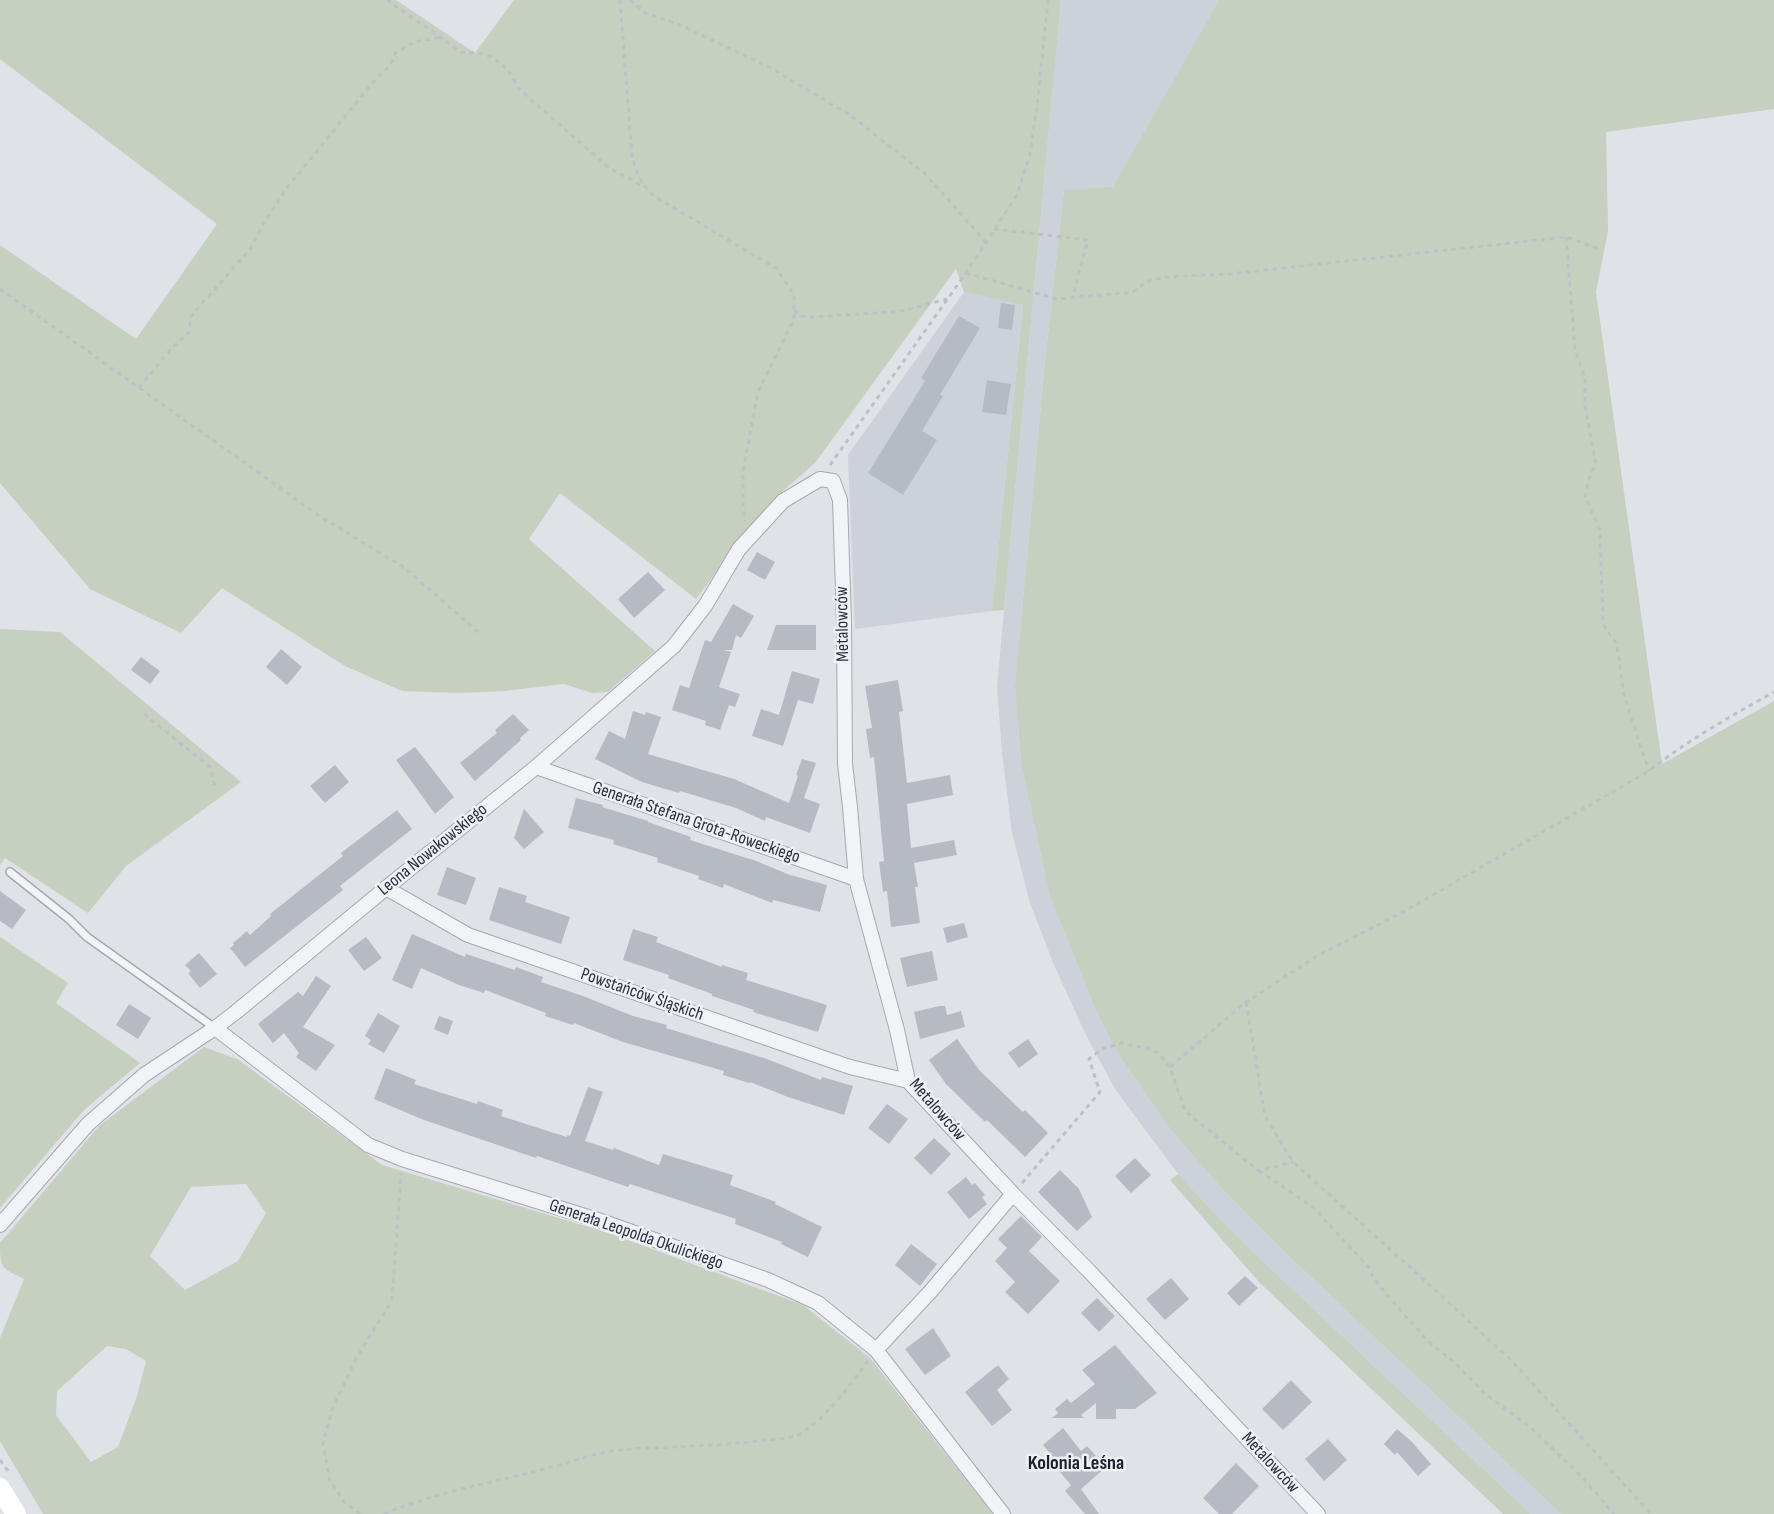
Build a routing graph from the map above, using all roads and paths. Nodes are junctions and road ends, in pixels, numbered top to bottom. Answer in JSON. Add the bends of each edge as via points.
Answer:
{"nodes":[{"id":1,"x":387,"y":0,"type":"edge"},
{"id":2,"x":620,"y":0,"type":"edge"},
{"id":3,"x":630,"y":0,"type":"edge"},
{"id":4,"x":1048,"y":0,"type":"edge"},
{"id":5,"x":441,"y":37,"type":"junction"},
{"id":6,"x":644,"y":187,"type":"junction"},
{"id":7,"x":994,"y":229,"type":"junction"},
{"id":8,"x":1566,"y":237,"type":"junction"},
{"id":9,"x":986,"y":242,"type":"junction"},
{"id":10,"x":1602,"y":250,"type":"dead end"},
{"id":11,"x":966,"y":273,"type":"junction"},
{"id":12,"x":0,"y":290,"type":"edge"},
{"id":13,"x":1072,"y":298,"type":"junction"},
{"id":14,"x":947,"y":299,"type":"junction"},
{"id":15,"x":794,"y":310,"type":"junction"},
{"id":16,"x":139,"y":388,"type":"junction"},
{"id":17,"x":820,"y":479,"type":"junction"},
{"id":18,"x":750,"y":537,"type":"junction"},
{"id":19,"x":478,"y":632,"type":"dead end"},
{"id":20,"x":1774,"y":692,"type":"edge"},
{"id":21,"x":144,"y":714,"type":"dead end"},
{"id":22,"x":536,"y":767,"type":"junction"},
{"id":23,"x":1650,"y":771,"type":"junction"},
{"id":24,"x":215,"y":787,"type":"dead end"},
{"id":25,"x":10,"y":872,"type":"dead end"},
{"id":26,"x":856,"y":879,"type":"junction"},
{"id":27,"x":386,"y":888,"type":"junction"},
{"id":28,"x":1246,"y":1002,"type":"junction"},
{"id":29,"x":215,"y":1028,"type":"junction"},
{"id":30,"x":1170,"y":1066,"type":"junction"},
{"id":31,"x":908,"y":1081,"type":"junction"},
{"id":32,"x":402,"y":1159,"type":"junction"},
{"id":33,"x":1293,"y":1162,"type":"junction"},
{"id":34,"x":1259,"y":1171,"type":"junction"},
{"id":35,"x":1013,"y":1194,"type":"junction"},
{"id":36,"x":0,"y":1225,"type":"edge"},
{"id":37,"x":876,"y":1350,"type":"junction"},
{"id":38,"x":0,"y":1488,"type":"edge"},
{"id":39,"x":16,"y":1514,"type":"edge"},
{"id":40,"x":360,"y":1514,"type":"edge"},
{"id":41,"x":384,"y":1514,"type":"edge"},
{"id":42,"x":1003,"y":1514,"type":"edge"},
{"id":43,"x":1318,"y":1514,"type":"edge"},
{"id":44,"x":1614,"y":1514,"type":"edge"},
{"id":45,"x":1651,"y":1514,"type":"edge"}],
"edges":[{"from":1,"to":5,"type":"path"},
{"from":2,"to":6,"type":"path","via":[[632,157]]},
{"from":3,"to":9,"type":"path","via":[[646,14],[680,25],[769,67],[850,115],[925,174]]},
{"from":4,"to":7,"type":"path","via":[[1029,154],[1017,195]]},
{"from":5,"to":6,"type":"path","via":[[461,52],[494,58],[508,70],[519,89],[608,167]]},
{"from":5,"to":16,"type":"path","via":[[414,42],[396,53],[287,188],[251,248],[191,316],[189,332]]},
{"from":6,"to":15,"type":"path","via":[[777,270],[794,295]]},
{"from":7,"to":9,"type":"path"},
{"from":7,"to":13,"type":"path","via":[[1088,240]]},
{"from":8,"to":10,"type":"path"},
{"from":8,"to":13,"type":"path","via":[[1228,274],[1164,277],[1146,282],[1133,292]]},
{"from":8,"to":23,"type":"path","via":[[1575,349],[1585,378],[1596,464],[1585,497],[1600,530],[1603,624],[1617,645],[1624,696]]},
{"from":9,"to":11,"type":"path"},
{"from":11,"to":13,"type":"path","via":[[1057,299]]},
{"from":11,"to":14,"type":"path"},
{"from":12,"to":16,"type":"path"},
{"from":14,"to":15,"type":"path","via":[[897,312],[808,317]]},
{"from":14,"to":17,"type":"path"},
{"from":15,"to":18,"type":"path","via":[[794,319],[758,392],[743,471],[743,512]]},
{"from":16,"to":19,"type":"path","via":[[321,517],[405,568]]},
{"from":17,"to":18,"type":"street","name":"Leona Nowakowskiego","via":[[783,501]]},
{"from":17,"to":26,"type":"street","name":"Metalowców","via":[[833,481],[840,500],[845,764]]},
{"from":18,"to":22,"type":"street","name":"Leona Nowakowskiego","via":[[674,646]]},
{"from":20,"to":23,"type":"path","via":[[1711,728]]},
{"from":21,"to":24,"type":"path","via":[[210,767]]},
{"from":22,"to":26,"type":"street","name":"Generała Stefana Grota-Roweckiego"},
{"from":22,"to":27,"type":"street","name":"Leona Nowakowskiego"},
{"from":23,"to":28,"type":"path","via":[[1403,912],[1317,956]]},
{"from":25,"to":29,"type":"lane","via":[[87,937]]},
{"from":26,"to":31,"type":"street","name":"Metalowców"},
{"from":27,"to":29,"type":"street","name":"Leona Nowakowskiego"},
{"from":27,"to":31,"type":"street","name":"Powstańców Śląskich","via":[[468,935],[850,1067]]},
{"from":28,"to":30,"type":"path"},
{"from":28,"to":33,"type":"path","via":[[1265,1116]]},
{"from":29,"to":32,"type":"street","name":"Generała Leopolda Okulickiego","via":[[368,1145]]},
{"from":29,"to":36,"type":"street","name":"Leona Nowakowskiego","via":[[144,1076],[88,1124]]},
{"from":30,"to":34,"type":"path","via":[[1185,1111]]},
{"from":30,"to":35,"type":"path","via":[[1153,1050],[1122,1043],[1104,1048],[1089,1059],[1100,1092]]},
{"from":31,"to":35,"type":"street","name":"Metalowców"},
{"from":32,"to":37,"type":"street","name":"Generała Leopolda Okulickiego","via":[[604,1222],[768,1280],[818,1303]]},
{"from":32,"to":40,"type":"path","via":[[392,1300],[356,1359],[332,1409],[323,1444],[330,1481],[346,1504]]},
{"from":33,"to":34,"type":"path"},
{"from":33,"to":45,"type":"path","via":[[1514,1362]]},
{"from":34,"to":44,"type":"path","via":[[1313,1207],[1428,1341],[1485,1394],[1535,1432]]},
{"from":35,"to":37,"type":"street"},
{"from":35,"to":43,"type":"street","name":"Metalowców"},
{"from":37,"to":41,"type":"path","via":[[811,1427],[795,1436],[596,1453],[561,1466],[404,1505]]},
{"from":37,"to":42,"type":"street","name":"Generała Leopolda Okulickiego"},
{"from":38,"to":39,"type":"street"}]}
